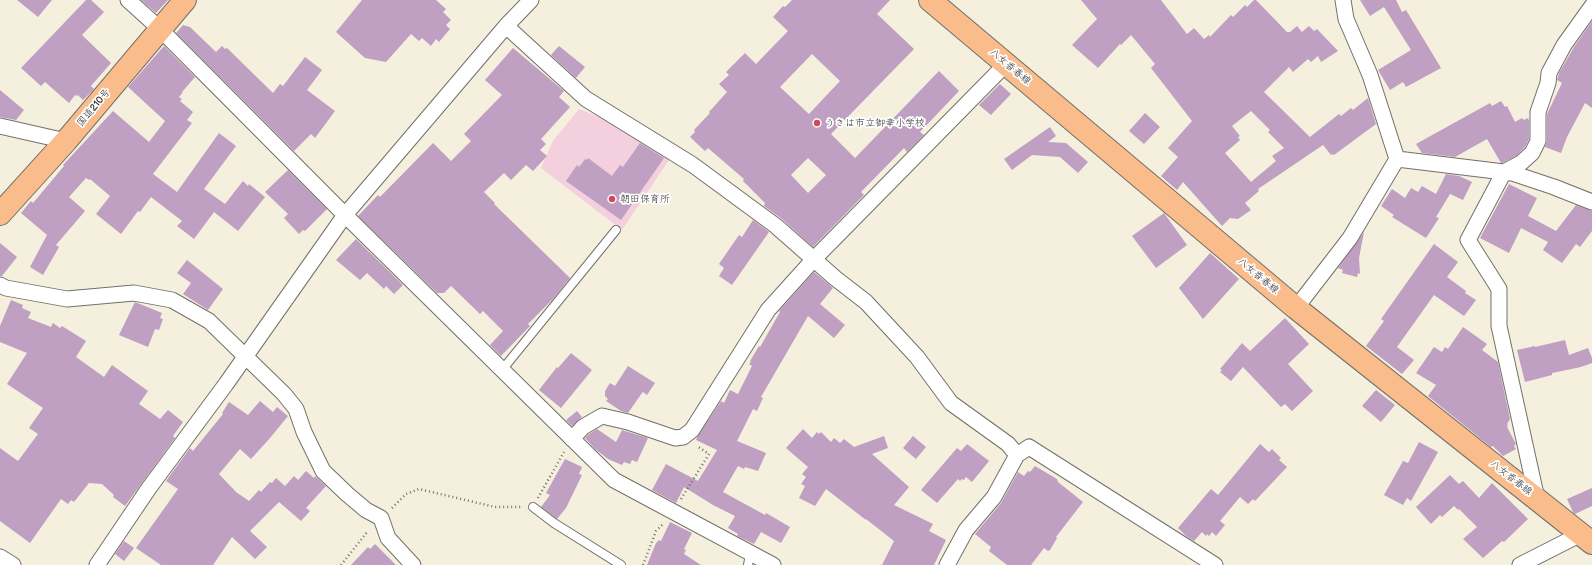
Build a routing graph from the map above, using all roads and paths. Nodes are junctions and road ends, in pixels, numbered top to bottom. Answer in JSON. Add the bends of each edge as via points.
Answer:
{"nodes":[{"id":1,"x":128,"y":0,"type":"edge"},
{"id":2,"x":185,"y":0,"type":"edge"},
{"id":3,"x":531,"y":0,"type":"edge"},
{"id":4,"x":930,"y":0,"type":"edge"},
{"id":5,"x":1343,"y":0,"type":"edge"},
{"id":6,"x":1592,"y":6,"type":"edge"},
{"id":7,"x":506,"y":26,"type":"junction"},
{"id":8,"x":160,"y":29,"type":"junction"},
{"id":9,"x":1006,"y":64,"type":"junction"},
{"id":10,"x":0,"y":126,"type":"edge"},
{"id":11,"x":66,"y":141,"type":"junction"},
{"id":12,"x":1397,"y":159,"type":"junction"},
{"id":13,"x":1504,"y":172,"type":"junction"},
{"id":14,"x":1592,"y":202,"type":"edge"},
{"id":15,"x":0,"y":214,"type":"edge"},
{"id":16,"x":345,"y":215,"type":"junction"},
{"id":17,"x":616,"y":230,"type":"dead end"},
{"id":18,"x":814,"y":259,"type":"junction"},
{"id":19,"x":0,"y":286,"type":"edge"},
{"id":20,"x":1296,"y":308,"type":"junction"},
{"id":21,"x":245,"y":356,"type":"junction"},
{"id":22,"x":502,"y":370,"type":"junction"},
{"id":23,"x":683,"y":437,"type":"junction"},
{"id":24,"x":572,"y":439,"type":"junction"},
{"id":25,"x":1017,"y":455,"type":"junction"},
{"id":26,"x":1537,"y":499,"type":"junction"},
{"id":27,"x":533,"y":507,"type":"junction"},
{"id":28,"x":674,"y":512,"type":"junction"},
{"id":29,"x":381,"y":518,"type":"junction"},
{"id":30,"x":1588,"y":538,"type":"edge"},
{"id":31,"x":0,"y":557,"type":"edge"},
{"id":32,"x":749,"y":559,"type":"edge"},
{"id":33,"x":13,"y":565,"type":"edge"},
{"id":34,"x":97,"y":565,"type":"edge"},
{"id":35,"x":341,"y":565,"type":"edge"},
{"id":36,"x":413,"y":565,"type":"edge"},
{"id":37,"x":621,"y":565,"type":"edge"},
{"id":38,"x":643,"y":565,"type":"edge"},
{"id":39,"x":773,"y":565,"type":"edge"},
{"id":40,"x":947,"y":565,"type":"edge"},
{"id":41,"x":1215,"y":565,"type":"edge"},
{"id":42,"x":1520,"y":565,"type":"edge"}],
"edges":[{"from":1,"to":8,"type":"street"},
{"from":2,"to":8,"type":"main road","name":"国道210号"},
{"from":3,"to":7,"type":"street"},
{"from":4,"to":9,"type":"main road","name":"八女香春線"},
{"from":5,"to":12,"type":"street","via":[[1346,19],[1370,75]]},
{"from":6,"to":13,"type":"street","via":[[1564,45],[1549,73],[1538,112],[1538,141],[1532,153],[1521,163]]},
{"from":7,"to":16,"type":"street"},
{"from":7,"to":18,"type":"street","via":[[586,99],[693,165],[776,226]]},
{"from":8,"to":11,"type":"main road","name":"国道210号"},
{"from":8,"to":16,"type":"street"},
{"from":9,"to":18,"type":"street"},
{"from":9,"to":20,"type":"main road","name":"八女香春線"},
{"from":10,"to":11,"type":"street"},
{"from":11,"to":15,"type":"main road","name":"国道210号"},
{"from":12,"to":13,"type":"street"},
{"from":12,"to":20,"type":"street","via":[[1350,238]]},
{"from":13,"to":14,"type":"street"},
{"from":13,"to":26,"type":"street","via":[[1468,240],[1499,289],[1499,326]]},
{"from":16,"to":21,"type":"street"},
{"from":16,"to":22,"type":"street"},
{"from":17,"to":22,"type":"lane"},
{"from":18,"to":23,"type":"street","via":[[768,310],[692,430]]},
{"from":18,"to":25,"type":"street","via":[[866,302],[917,357],[951,403],[1008,444]]},
{"from":19,"to":21,"type":"street","via":[[67,299],[134,293],[172,300],[209,321]]},
{"from":20,"to":26,"type":"main road","name":"八女香春線"},
{"from":21,"to":29,"type":"street","via":[[296,409],[323,471],[366,510]]},
{"from":21,"to":34,"type":"street","via":[[148,488]]},
{"from":22,"to":24,"type":"street"},
{"from":23,"to":24,"type":"street","via":[[675,438],[602,416],[583,427]]},
{"from":23,"to":28,"type":"path","via":[[709,454]]},
{"from":24,"to":27,"type":"path"},
{"from":24,"to":28,"type":"street","via":[[614,480]]},
{"from":25,"to":40,"type":"street","via":[[994,497],[966,530]]},
{"from":25,"to":41,"type":"street","via":[[1029,447]]},
{"from":26,"to":30,"type":"main road","name":"八女香春線"},
{"from":27,"to":29,"type":"path","via":[[495,506],[419,489],[406,494]]},
{"from":27,"to":37,"type":"lane"},
{"from":28,"to":32,"type":"street"},
{"from":28,"to":38,"type":"path","via":[[656,531]]},
{"from":29,"to":35,"type":"path"},
{"from":29,"to":36,"type":"street","via":[[388,538]]},
{"from":30,"to":42,"type":"street"},
{"from":31,"to":33,"type":"street"},
{"from":32,"to":39,"type":"street"}]}
